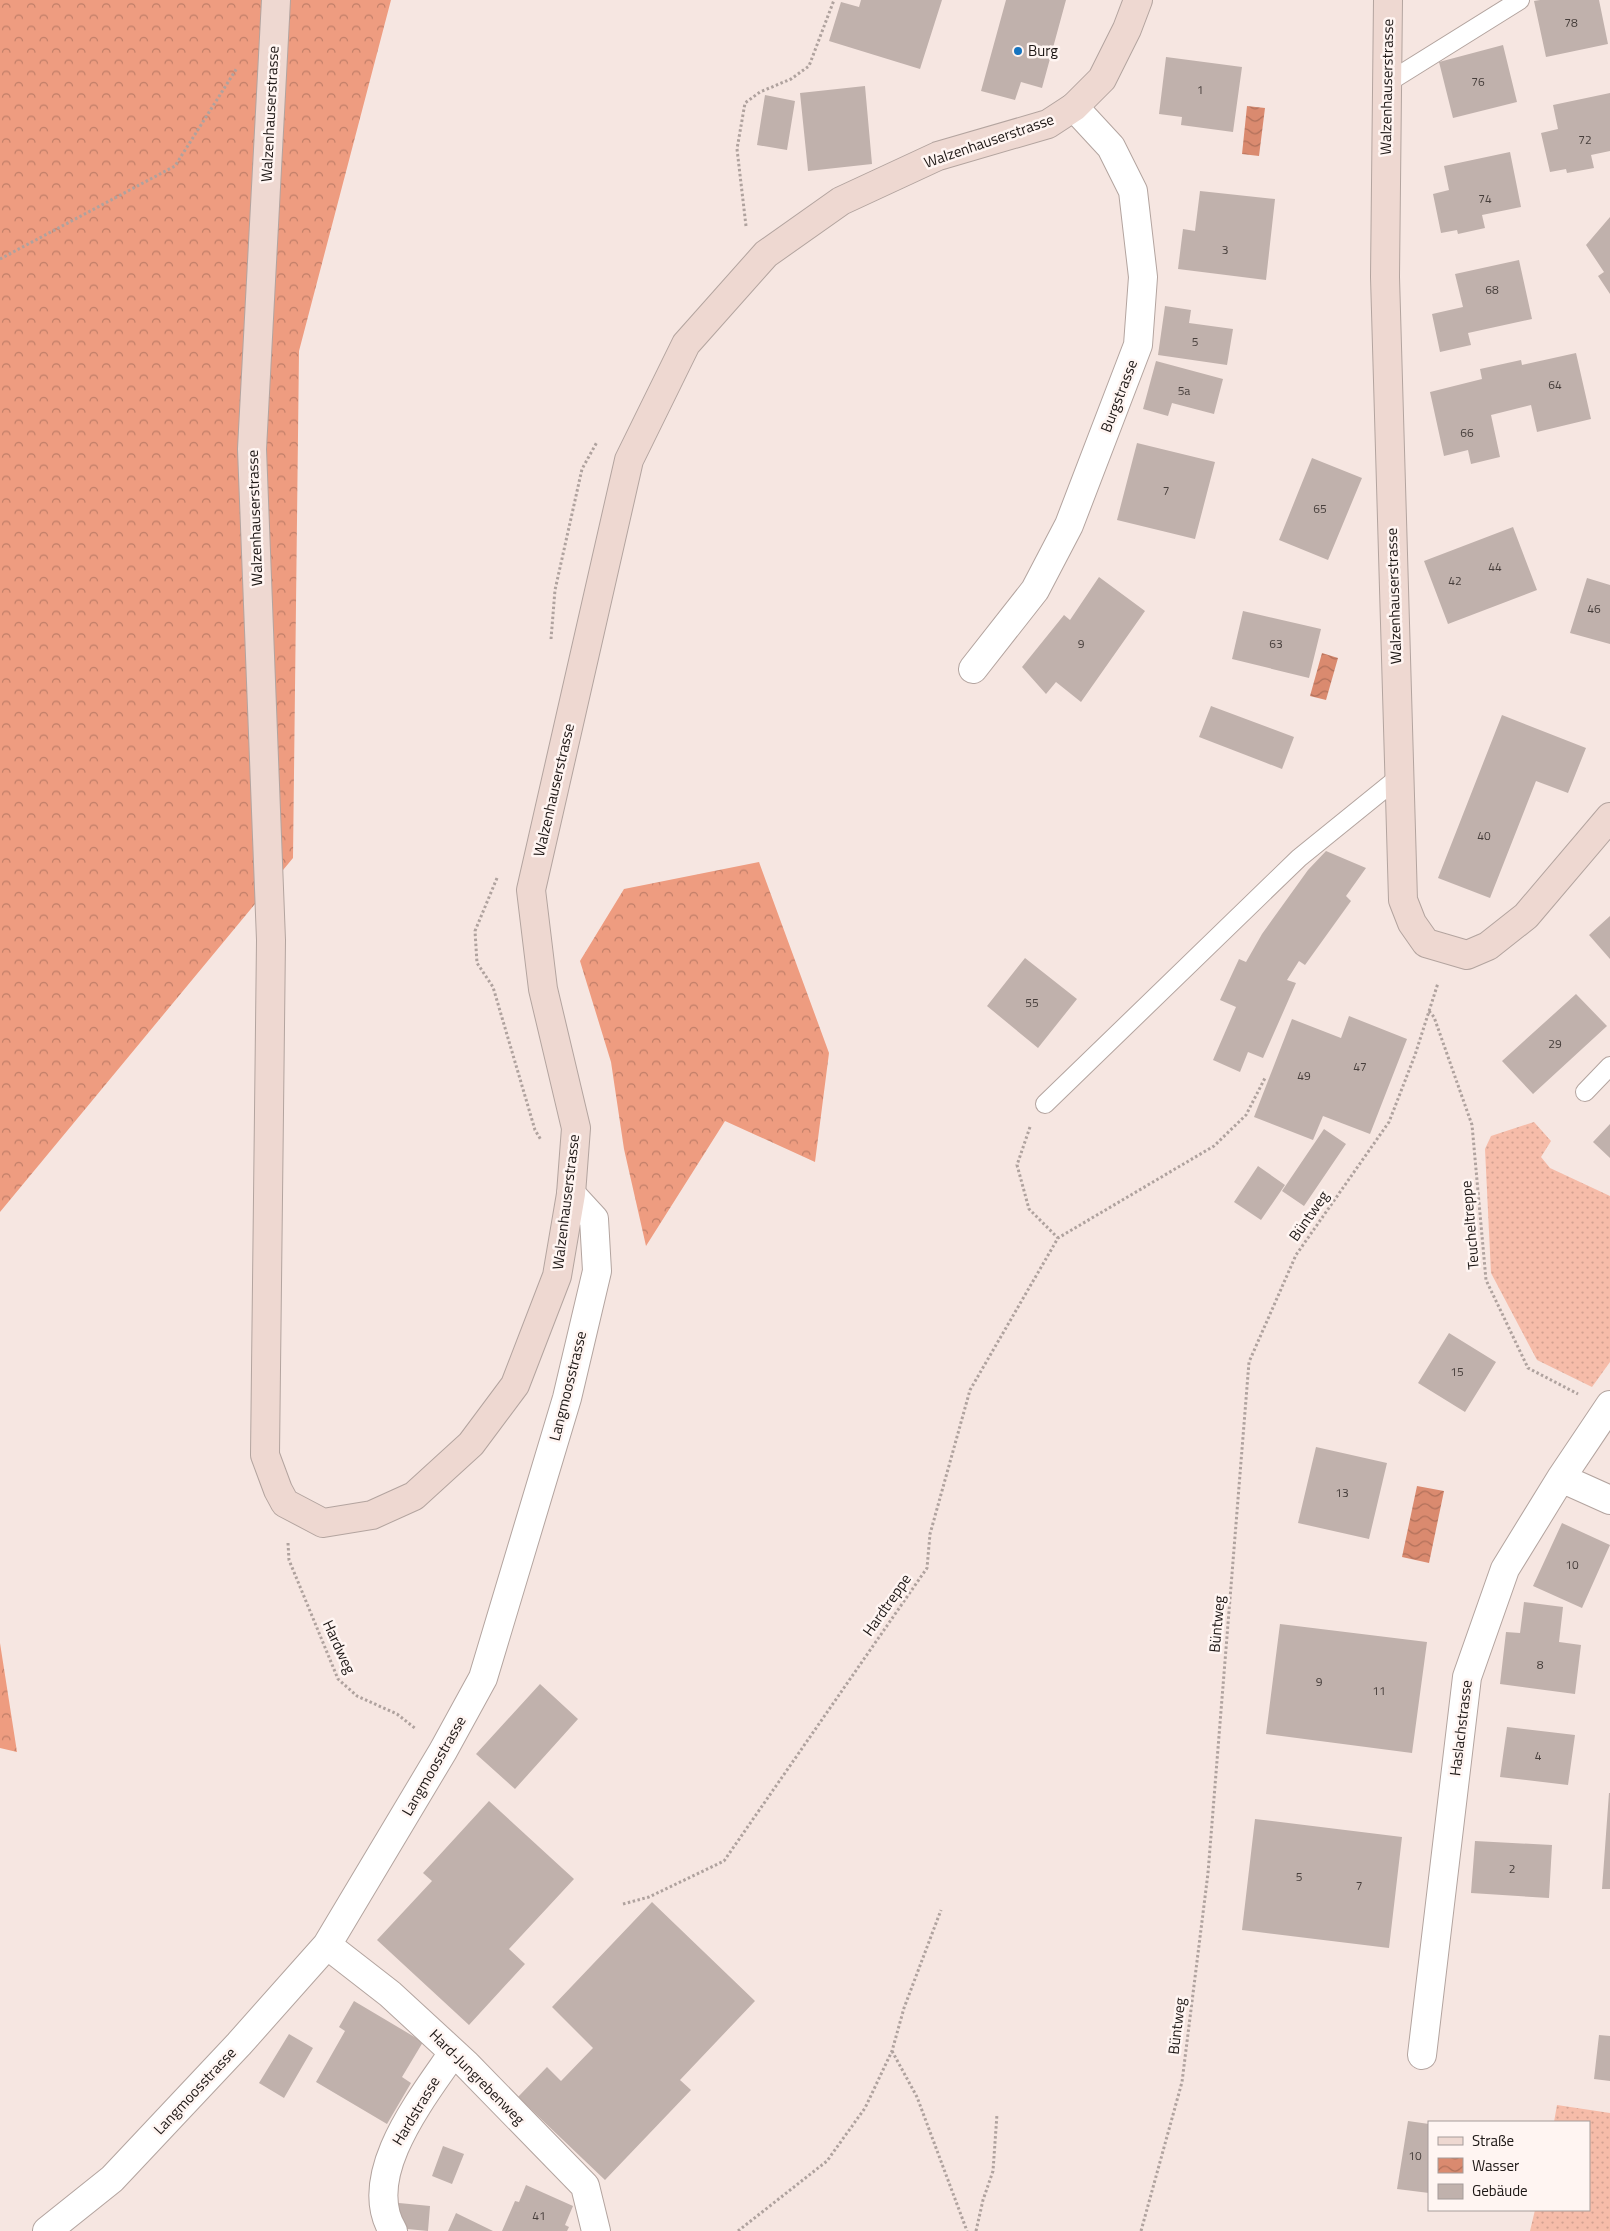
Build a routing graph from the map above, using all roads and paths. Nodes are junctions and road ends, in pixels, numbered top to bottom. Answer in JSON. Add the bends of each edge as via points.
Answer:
{"nodes":[{"id":1,"x":276,"y":0,"type":"edge"},
{"id":2,"x":1138,"y":0,"type":"edge"},
{"id":3,"x":1388,"y":0,"type":"edge"},
{"id":4,"x":1520,"y":0,"type":"edge"},
{"id":5,"x":238,"y":66,"type":"dead end"},
{"id":6,"x":1387,"y":83,"type":"junction"},
{"id":7,"x":1074,"y":107,"type":"junction"},
{"id":8,"x":0,"y":259,"type":"edge"},
{"id":9,"x":973,"y":670,"type":"dead end"},
{"id":10,"x":1399,"y":777,"type":"junction"},
{"id":11,"x":1610,"y":817,"type":"edge"},
{"id":12,"x":1434,"y":1017,"type":"joint"},
{"id":13,"x":1610,"y":1066,"type":"edge"},
{"id":14,"x":1265,"y":1078,"type":"dead end"},
{"id":15,"x":1585,"y":1092,"type":"dead end"},
{"id":16,"x":1045,"y":1104,"type":"joint"},
{"id":17,"x":571,"y":1194,"type":"junction"},
{"id":18,"x":1058,"y":1238,"type":"junction"},
{"id":19,"x":1608,"y":1408,"type":"edge"},
{"id":20,"x":1561,"y":1478,"type":"junction"},
{"id":21,"x":1610,"y":1500,"type":"edge"},
{"id":22,"x":285,"y":1503,"type":"junction"},
{"id":23,"x":443,"y":1751,"type":"junction"},
{"id":24,"x":623,"y":1904,"type":"dead end"},
{"id":25,"x":942,"y":1910,"type":"dead end"},
{"id":26,"x":327,"y":1945,"type":"junction"},
{"id":27,"x":892,"y":2051,"type":"junction"},
{"id":28,"x":453,"y":2052,"type":"junction"},
{"id":29,"x":1422,"y":2056,"type":"dead end"},
{"id":30,"x":997,"y":2114,"type":"dead end"},
{"id":31,"x":47,"y":2231,"type":"edge"},
{"id":32,"x":393,"y":2231,"type":"edge"},
{"id":33,"x":596,"y":2231,"type":"edge"},
{"id":34,"x":738,"y":2231,"type":"edge"},
{"id":35,"x":967,"y":2231,"type":"edge"},
{"id":36,"x":976,"y":2231,"type":"edge"},
{"id":37,"x":1141,"y":2231,"type":"edge"}],
"edges":[{"from":1,"to":22,"type":"street","name":"Walzenhauserstrasse","via":[[252,449],[271,940],[266,1455]]},
{"from":2,"to":7,"type":"street","name":"Walzenhauserstrasse","via":[[1102,79]]},
{"from":3,"to":6,"type":"street","name":"Walzenhauserstrasse"},
{"from":4,"to":6,"type":"lane"},
{"from":5,"to":8,"type":"path","via":[[175,166]]},
{"from":6,"to":10,"type":"street","name":"Walzenhauserstrasse","via":[[1385,277]]},
{"from":7,"to":9,"type":"street","name":"Burgstrasse","via":[[1111,147],[1133,191],[1143,277],[1138,345],[1069,525],[1035,590]]},
{"from":7,"to":17,"type":"street","name":"Walzenhauserstrasse","via":[[1048,124],[938,156],[841,202],[766,254],[686,344],[629,460],[531,890],[543,989],[576,1128]]},
{"from":10,"to":11,"type":"street","name":"Walzenhauserstrasse","via":[[1403,900],[1412,923],[1426,943],[1467,955],[1488,946],[1526,916]]},
{"from":10,"to":16,"type":"lane","via":[[1299,858]]},
{"from":12,"to":19,"type":"path","name":"Teucheltreppe","via":[[1472,1125],[1486,1280],[1528,1368]]},
{"from":12,"to":37,"type":"path","name":"Büntweg","via":[[1429,1011],[1389,1122],[1296,1255],[1249,1362],[1209,1864],[1182,2082]]},
{"from":13,"to":15,"type":"lane"},
{"from":14,"to":18,"type":"path","via":[[1246,1115],[1214,1146]]},
{"from":16,"to":18,"type":"path","via":[[1031,1124],[1017,1165],[1029,1209]]},
{"from":17,"to":22,"type":"street","name":"Walzenhauserstrasse","via":[[557,1276],[515,1385],[471,1444],[414,1496],[372,1515],[323,1523]]},
{"from":17,"to":23,"type":"street","name":"Langmoosstrasse","via":[[594,1219],[597,1271],[567,1398],[483,1678]]},
{"from":18,"to":24,"type":"path","name":"Hardtreppe","via":[[970,1390],[930,1534],[927,1568],[724,1861],[650,1897]]},
{"from":19,"to":20,"type":"street","name":"Haslachstrasse"},
{"from":20,"to":21,"type":"street"},
{"from":20,"to":29,"type":"street","name":"Haslachstrasse","via":[[1505,1569],[1466,1677]]},
{"from":22,"to":23,"type":"path","name":"Hardweg","via":[[289,1560],[338,1679],[357,1696],[397,1714]]},
{"from":23,"to":26,"type":"street","name":"Langmoosstrasse"},
{"from":25,"to":27,"type":"path","via":[[904,2008]]},
{"from":26,"to":28,"type":"street","name":"Hard-Jungrebenweg","via":[[390,1994]]},
{"from":26,"to":31,"type":"street","name":"Langmoosstrasse","via":[[112,2179]]},
{"from":27,"to":34,"type":"path","via":[[865,2108],[827,2160]]},
{"from":27,"to":35,"type":"path","via":[[917,2097]]},
{"from":28,"to":32,"type":"street","name":"Hardstrasse","via":[[404,2126],[388,2161],[384,2198],[387,2222]]},
{"from":28,"to":33,"type":"street","name":"Hard-Jungrebenweg","via":[[585,2186]]},
{"from":30,"to":36,"type":"path","via":[[993,2171]]}]}
